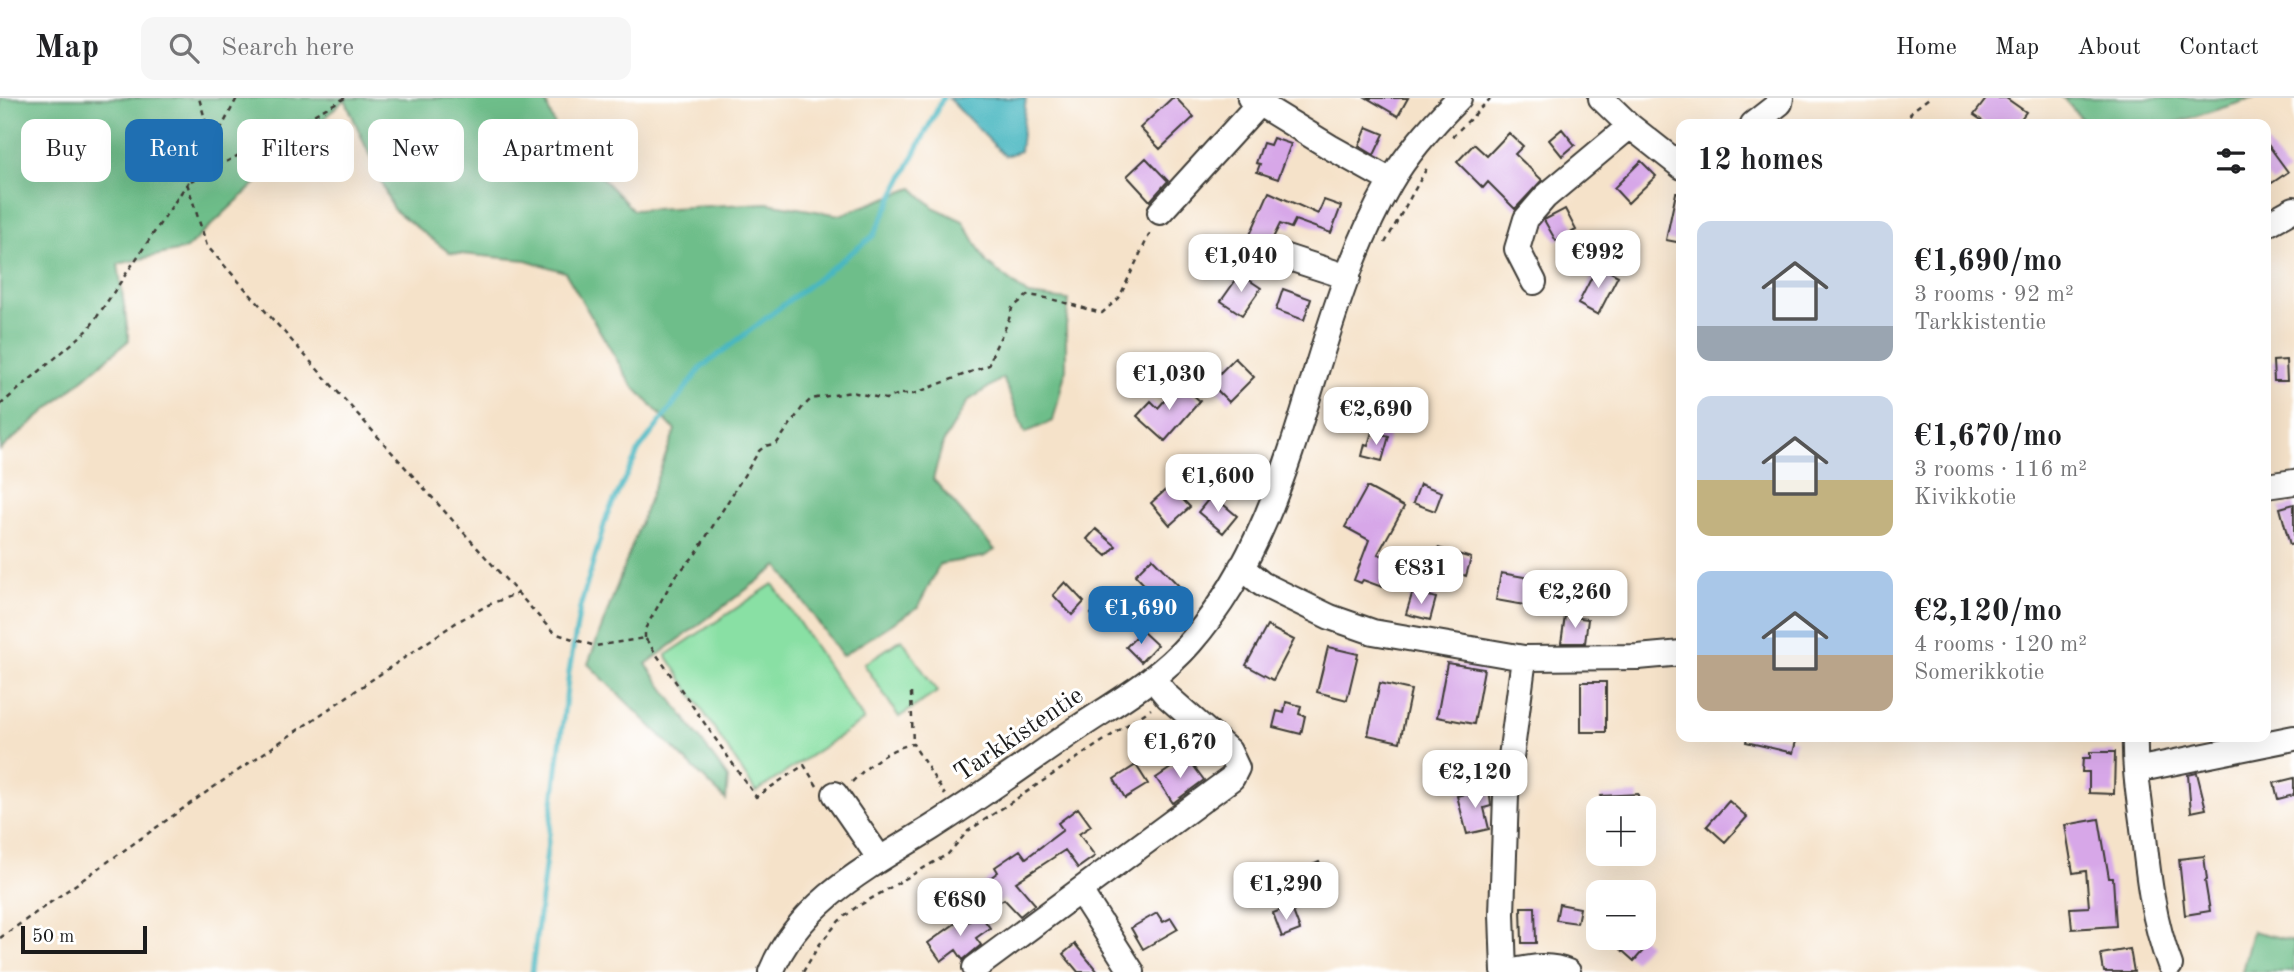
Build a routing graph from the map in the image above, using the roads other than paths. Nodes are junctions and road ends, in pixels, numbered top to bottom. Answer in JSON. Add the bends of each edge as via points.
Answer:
{"nodes":[{"id":1,"x":1459,"y":98,"type":"edge"},
{"id":2,"x":1601,"y":98,"type":"edge"},
{"id":3,"x":1781,"y":98,"type":"edge"},
{"id":4,"x":1258,"y":100,"type":"edge"},
{"id":5,"x":1759,"y":119,"type":"edge"},
{"id":6,"x":1630,"y":126,"type":"junction"},
{"id":7,"x":1676,"y":162,"type":"edge"},
{"id":8,"x":1391,"y":181,"type":"junction"},
{"id":9,"x":2294,"y":209,"type":"edge"},
{"id":10,"x":1160,"y":212,"type":"road end"},
{"id":11,"x":2271,"y":222,"type":"edge"},
{"id":12,"x":1280,"y":255,"type":"dead end"},
{"id":13,"x":1348,"y":277,"type":"junction"},
{"id":14,"x":1534,"y":282,"type":"dead end"},
{"id":15,"x":2294,"y":482,"type":"edge"},
{"id":16,"x":2271,"y":485,"type":"edge"},
{"id":17,"x":1241,"y":567,"type":"junction"},
{"id":18,"x":1676,"y":654,"type":"edge"},
{"id":19,"x":1524,"y":658,"type":"junction"},
{"id":20,"x":1152,"y":678,"type":"junction"},
{"id":21,"x":2294,"y":738,"type":"edge"},
{"id":22,"x":2135,"y":742,"type":"edge"},
{"id":23,"x":2136,"y":770,"type":"junction"},
{"id":24,"x":835,"y":794,"type":"road end"},
{"id":25,"x":880,"y":859,"type":"junction"},
{"id":26,"x":1080,"y":891,"type":"junction"},
{"id":27,"x":2170,"y":965,"type":"dead end"},
{"id":28,"x":975,"y":968,"type":"dead end"},
{"id":29,"x":771,"y":972,"type":"edge"},
{"id":30,"x":1132,"y":972,"type":"edge"},
{"id":31,"x":1506,"y":972,"type":"edge"},
{"id":32,"x":1567,"y":972,"type":"edge"}],
"edges":[{"from":1,"to":8,"type":"street","name":"Tarkkistentie"},
{"from":2,"to":6,"type":"street"},
{"from":3,"to":5,"type":"street"},
{"from":4,"to":8,"type":"street"},
{"from":4,"to":10,"type":"street"},
{"from":6,"to":7,"type":"street"},
{"from":6,"to":14,"type":"street","via":[[1545,197],[1527,219],[1517,249]]},
{"from":8,"to":13,"type":"street","name":"Tarkkistentie"},
{"from":9,"to":11,"type":"street"},
{"from":12,"to":13,"type":"street"},
{"from":13,"to":17,"type":"street","name":"Tarkkistentie","via":[[1285,470]]},
{"from":15,"to":16,"type":"street"},
{"from":17,"to":19,"type":"street","via":[[1262,584],[1373,632]]},
{"from":17,"to":20,"type":"street","name":"Tarkkistentie","via":[[1191,642]]},
{"from":18,"to":19,"type":"street"},
{"from":19,"to":31,"type":"street","via":[[1506,795],[1502,914]]},
{"from":20,"to":25,"type":"street","name":"Tarkkistentie"},
{"from":20,"to":26,"type":"street","via":[[1229,751],[1237,768],[1232,778]]},
{"from":21,"to":23,"type":"street"},
{"from":22,"to":23,"type":"street"},
{"from":23,"to":27,"type":"street","via":[[2150,889]]},
{"from":24,"to":25,"type":"street"},
{"from":25,"to":29,"type":"street","name":"Tarkkistentie","via":[[802,920]]},
{"from":26,"to":28,"type":"street"},
{"from":26,"to":30,"type":"street"},
{"from":31,"to":32,"type":"street","via":[[1539,967]]}]}
